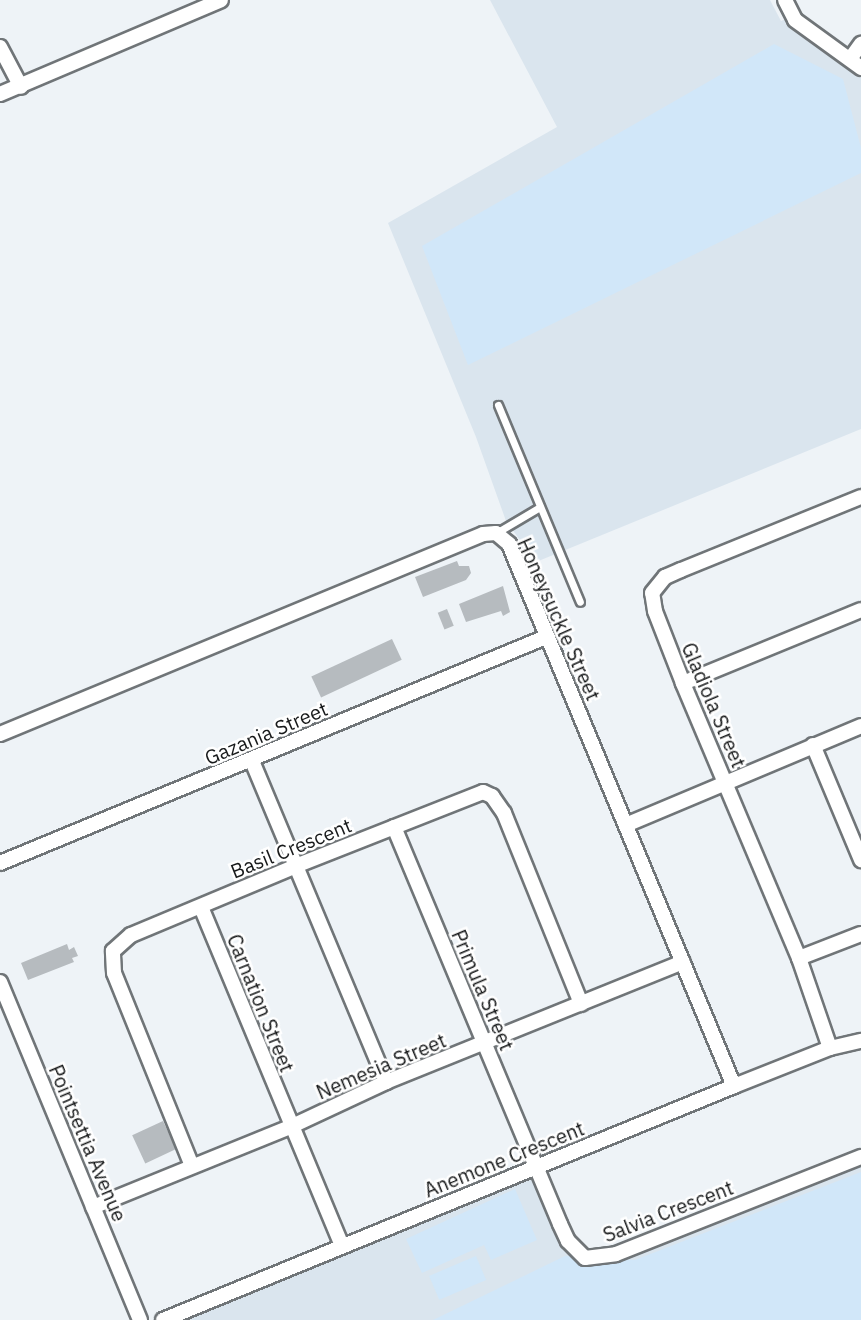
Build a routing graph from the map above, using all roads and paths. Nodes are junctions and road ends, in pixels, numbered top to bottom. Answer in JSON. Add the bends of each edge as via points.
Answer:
{"nodes":[{"id":1,"x":221,"y":0,"type":"edge"},
{"id":2,"x":784,"y":0,"type":"edge"},
{"id":3,"x":861,"y":44,"type":"edge"},
{"id":4,"x":0,"y":47,"type":"edge"},
{"id":5,"x":850,"y":58,"type":"junction"},
{"id":6,"x":861,"y":68,"type":"edge"},
{"id":7,"x":21,"y":87,"type":"junction"},
{"id":8,"x":0,"y":93,"type":"edge"},
{"id":9,"x":498,"y":405,"type":"dead end"},
{"id":10,"x":861,"y":497,"type":"edge"},
{"id":11,"x":540,"y":507,"type":"junction"},
{"id":12,"x":496,"y":533,"type":"junction"},
{"id":13,"x":580,"y":602,"type":"dead end"},
{"id":14,"x":861,"y":610,"type":"edge"},
{"id":15,"x":546,"y":637,"type":"junction"},
{"id":16,"x":683,"y":683,"type":"junction"},
{"id":17,"x":861,"y":726,"type":"edge"},
{"id":18,"x":0,"y":734,"type":"edge"},
{"id":19,"x":813,"y":745,"type":"junction"},
{"id":20,"x":252,"y":761,"type":"junction"},
{"id":21,"x":725,"y":781,"type":"junction"},
{"id":22,"x":628,"y":824,"type":"junction"},
{"id":23,"x":394,"y":827,"type":"junction"},
{"id":24,"x":861,"y":860,"type":"edge"},
{"id":25,"x":0,"y":862,"type":"edge"},
{"id":26,"x":298,"y":865,"type":"junction"},
{"id":27,"x":201,"y":907,"type":"junction"},
{"id":28,"x":861,"y":934,"type":"edge"},
{"id":29,"x":799,"y":958,"type":"junction"},
{"id":30,"x":683,"y":962,"type":"junction"},
{"id":31,"x":0,"y":982,"type":"edge"},
{"id":32,"x":581,"y":1004,"type":"junction"},
{"id":33,"x":861,"y":1041,"type":"edge"},
{"id":34,"x":485,"y":1045,"type":"junction"},
{"id":35,"x":830,"y":1048,"type":"junction"},
{"id":36,"x":386,"y":1082,"type":"junction"},
{"id":37,"x":734,"y":1086,"type":"junction"},
{"id":38,"x":290,"y":1127,"type":"junction"},
{"id":39,"x":861,"y":1157,"type":"edge"},
{"id":40,"x":192,"y":1166,"type":"junction"},
{"id":41,"x":537,"y":1167,"type":"junction"},
{"id":42,"x":93,"y":1207,"type":"junction"},
{"id":43,"x":342,"y":1246,"type":"junction"},
{"id":44,"x":141,"y":1320,"type":"edge"},
{"id":45,"x":163,"y":1320,"type":"edge"}],
"edges":[{"from":1,"to":7,"type":"street"},
{"from":2,"to":5,"type":"street","via":[[792,18]]},
{"from":3,"to":5,"type":"street"},
{"from":4,"to":7,"type":"street"},
{"from":5,"to":6,"type":"street"},
{"from":7,"to":8,"type":"street"},
{"from":9,"to":11,"type":"lane"},
{"from":10,"to":16,"type":"street","name":"Gladiola Street","via":[[681,570],[656,585],[652,602]]},
{"from":11,"to":12,"type":"lane"},
{"from":11,"to":13,"type":"lane"},
{"from":12,"to":15,"type":"street","name":"Honeysuckle Street","via":[[509,544]]},
{"from":12,"to":18,"type":"street","name":"Honeysuckle Street","via":[[483,534]]},
{"from":14,"to":16,"type":"street"},
{"from":15,"to":20,"type":"street","name":"Gazania Street"},
{"from":15,"to":22,"type":"street","name":"Honeysuckle Street"},
{"from":16,"to":21,"type":"street","name":"Gladiola Street"},
{"from":17,"to":19,"type":"street"},
{"from":19,"to":21,"type":"street"},
{"from":19,"to":24,"type":"street"},
{"from":20,"to":25,"type":"street","name":"Gazania Street"},
{"from":20,"to":26,"type":"street"},
{"from":21,"to":22,"type":"street"},
{"from":21,"to":29,"type":"street","name":"Gladiola Street"},
{"from":22,"to":30,"type":"street","name":"Honeysuckle Street"},
{"from":23,"to":26,"type":"street","name":"Basil Crescent"},
{"from":23,"to":32,"type":"street","name":"Basil Crescent","via":[[471,795],[483,792],[492,796],[504,813]]},
{"from":23,"to":34,"type":"street","name":"Primula Street"},
{"from":26,"to":27,"type":"street","name":"Basil Crescent"},
{"from":26,"to":36,"type":"street"},
{"from":27,"to":38,"type":"street","name":"Carnation Street"},
{"from":27,"to":40,"type":"street","name":"Basil Crescent","via":[[131,935],[120,943],[111,958]]},
{"from":28,"to":29,"type":"street"},
{"from":29,"to":35,"type":"street","name":"Gladiola Street"},
{"from":30,"to":32,"type":"street","name":"Nemesia Street"},
{"from":30,"to":37,"type":"street","name":"Honeysuckle Street"},
{"from":31,"to":42,"type":"street","name":"Pointsettia Avenue"},
{"from":32,"to":34,"type":"street","name":"Nemesia Street"},
{"from":33,"to":35,"type":"street","name":"Anemone Crescent"},
{"from":34,"to":36,"type":"street","name":"Nemesia Street"},
{"from":34,"to":41,"type":"street","name":"Primula Street"},
{"from":35,"to":37,"type":"street","name":"Anemone Crescent"},
{"from":36,"to":38,"type":"street","name":"Nemesia Street"},
{"from":37,"to":41,"type":"street","name":"Anemone Crescent"},
{"from":38,"to":40,"type":"street","name":"Nemesia Street"},
{"from":38,"to":43,"type":"street","name":"Carnation Street"},
{"from":39,"to":41,"type":"street","name":"Salvia Crescent","via":[[593,1260],[576,1251],[568,1240]]},
{"from":40,"to":42,"type":"street","name":"Nemesia Street"},
{"from":41,"to":43,"type":"street","name":"Anemone Crescent"},
{"from":42,"to":44,"type":"street","name":"Pointsettia Avenue"},
{"from":43,"to":45,"type":"street","name":"Anemone Crescent"}]}
